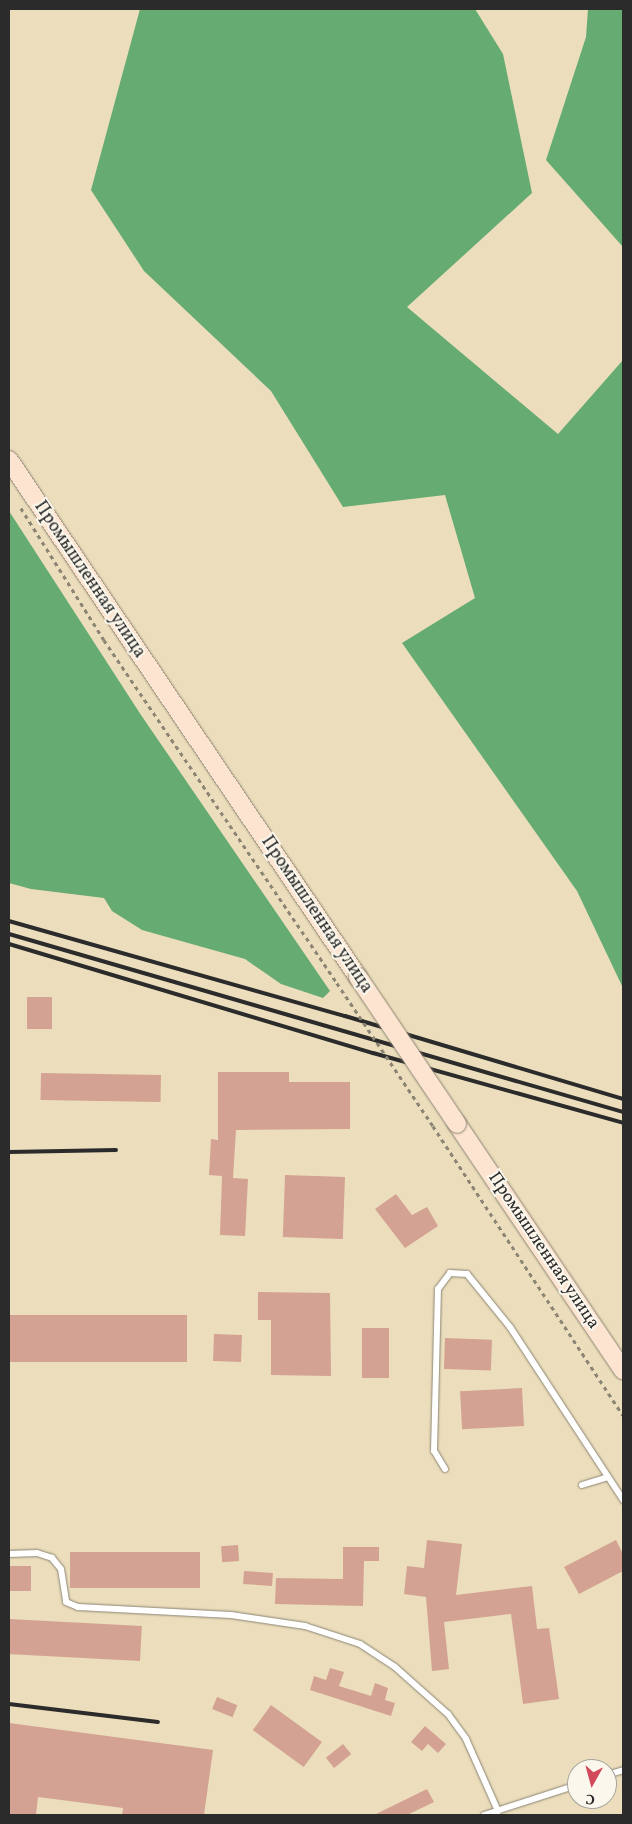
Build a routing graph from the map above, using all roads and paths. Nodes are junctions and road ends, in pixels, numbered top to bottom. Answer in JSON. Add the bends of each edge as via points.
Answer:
{"nodes":[{"id":1,"x":9,"y":460,"type":"edge"},
{"id":2,"x":20,"y":505,"type":"dead end"},
{"id":3,"x":623,"y":1370,"type":"edge"},
{"id":4,"x":623,"y":1415,"type":"edge"},
{"id":5,"x":445,"y":1469,"type":"dead end"},
{"id":6,"x":608,"y":1478,"type":"junction"},
{"id":7,"x":582,"y":1485,"type":"dead end"},
{"id":8,"x":623,"y":1500,"type":"edge"},
{"id":9,"x":9,"y":1554,"type":"edge"},
{"id":10,"x":567,"y":1788,"type":"edge"},
{"id":11,"x":498,"y":1811,"type":"junction"},
{"id":12,"x":484,"y":1815,"type":"edge"}],
"edges":[{"from":1,"to":3,"type":"street","name":"Промышленная улица","bridge":true},
{"from":2,"to":4,"type":"path","bridge":true,"via":[[104,640],[433,1126]]},
{"from":5,"to":6,"type":"lane","via":[[434,1451],[438,1289],[450,1273],[467,1274],[510,1327]]},
{"from":6,"to":7,"type":"lane"},
{"from":6,"to":8,"type":"lane"},
{"from":9,"to":11,"type":"lane","via":[[37,1553],[52,1558],[61,1569],[66,1602],[78,1607],[231,1615],[305,1626],[360,1644],[395,1667],[448,1714],[466,1739]]},
{"from":10,"to":11,"type":"lane"},
{"from":11,"to":12,"type":"lane"}]}
